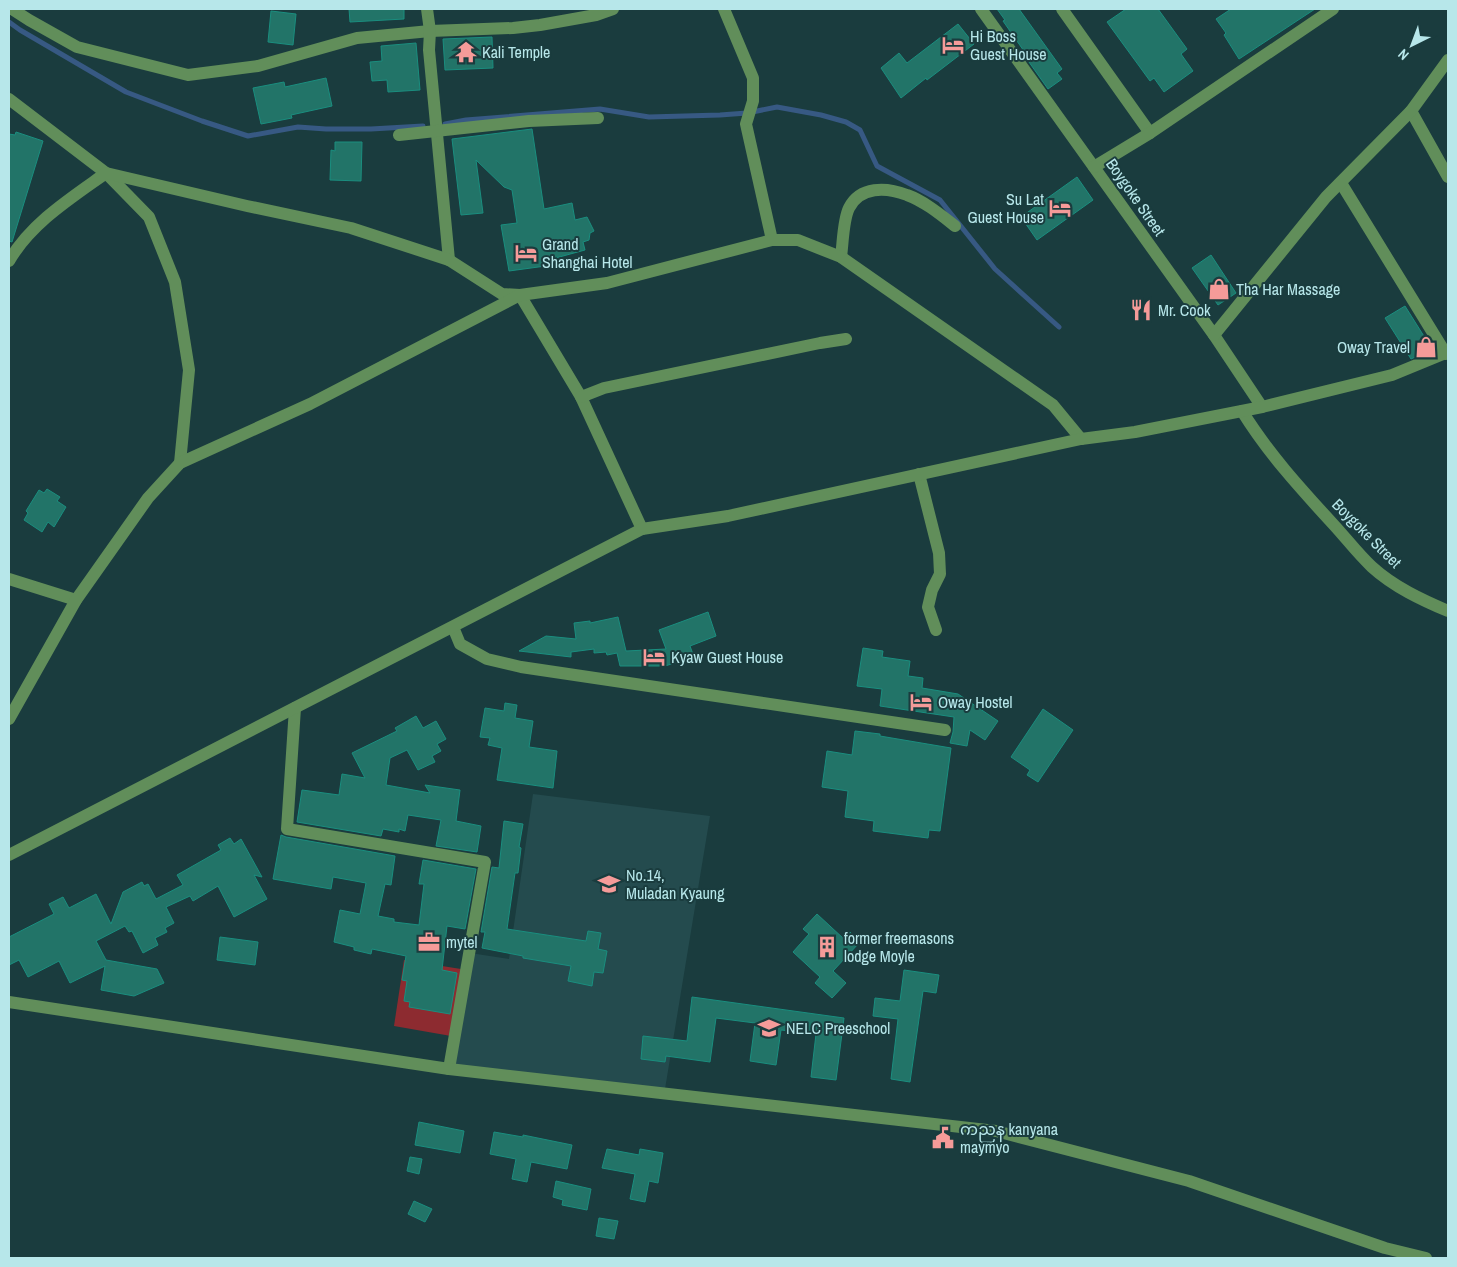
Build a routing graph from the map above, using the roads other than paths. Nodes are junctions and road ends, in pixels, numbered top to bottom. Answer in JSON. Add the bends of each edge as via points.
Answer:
{"nodes":[{"id":1,"x":12,"y":9,"type":"edge"},
{"id":2,"x":427,"y":9,"type":"edge"},
{"id":3,"x":613,"y":9,"type":"edge"},
{"id":4,"x":724,"y":9,"type":"edge"},
{"id":5,"x":981,"y":9,"type":"edge"},
{"id":6,"x":1062,"y":9,"type":"edge"},
{"id":7,"x":1334,"y":9,"type":"edge"},
{"id":8,"x":430,"y":31,"type":"junction"},
{"id":9,"x":1448,"y":60,"type":"edge"},
{"id":10,"x":9,"y":99,"type":"edge"},
{"id":11,"x":1411,"y":111,"type":"junction"},
{"id":12,"x":598,"y":118,"type":"dead end"},
{"id":13,"x":437,"y":132,"type":"junction"},
{"id":14,"x":1150,"y":133,"type":"junction"},
{"id":15,"x":398,"y":135,"type":"dead end"},
{"id":16,"x":1094,"y":167,"type":"junction"},
{"id":17,"x":106,"y":173,"type":"junction"},
{"id":18,"x":1448,"y":177,"type":"edge"},
{"id":19,"x":1341,"y":184,"type":"junction"},
{"id":20,"x":955,"y":226,"type":"dead end"},
{"id":21,"x":772,"y":240,"type":"junction"},
{"id":22,"x":841,"y":257,"type":"junction"},
{"id":23,"x":449,"y":260,"type":"junction"},
{"id":24,"x":9,"y":261,"type":"edge"},
{"id":25,"x":520,"y":295,"type":"junction"},
{"id":26,"x":1214,"y":335,"type":"junction"},
{"id":27,"x":846,"y":340,"type":"dead end"},
{"id":28,"x":1447,"y":353,"type":"edge"},
{"id":29,"x":581,"y":397,"type":"junction"},
{"id":30,"x":1262,"y":407,"type":"junction"},
{"id":31,"x":1242,"y":411,"type":"junction"},
{"id":32,"x":1081,"y":439,"type":"junction"},
{"id":33,"x":180,"y":463,"type":"junction"},
{"id":34,"x":918,"y":474,"type":"junction"},
{"id":35,"x":642,"y":529,"type":"junction"},
{"id":36,"x":9,"y":579,"type":"edge"},
{"id":37,"x":76,"y":600,"type":"junction"},
{"id":38,"x":1448,"y":611,"type":"edge"},
{"id":39,"x":453,"y":627,"type":"junction"},
{"id":40,"x":936,"y":630,"type":"dead end"},
{"id":41,"x":295,"y":708,"type":"junction"},
{"id":42,"x":9,"y":719,"type":"edge"},
{"id":43,"x":945,"y":730,"type":"dead end"},
{"id":44,"x":9,"y":855,"type":"edge"},
{"id":45,"x":9,"y":1002,"type":"edge"},
{"id":46,"x":449,"y":1069,"type":"junction"},
{"id":47,"x":1426,"y":1258,"type":"edge"}],
"edges":[{"from":1,"to":8,"type":"street","via":[[77,47],[188,75],[258,66],[357,38]]},
{"from":2,"to":8,"type":"street"},
{"from":3,"to":8,"type":"street","via":[[540,25]]},
{"from":4,"to":21,"type":"street","via":[[752,78],[753,102],[746,124]]},
{"from":5,"to":16,"type":"street","name":"Boygoke Street"},
{"from":6,"to":14,"type":"street"},
{"from":7,"to":14,"type":"street"},
{"from":8,"to":13,"type":"street"},
{"from":9,"to":11,"type":"street"},
{"from":10,"to":17,"type":"street"},
{"from":11,"to":18,"type":"street"},
{"from":11,"to":19,"type":"street"},
{"from":12,"to":13,"type":"street","via":[[529,121]]},
{"from":13,"to":15,"type":"street"},
{"from":13,"to":23,"type":"street"},
{"from":14,"to":16,"type":"street"},
{"from":16,"to":26,"type":"street","name":"Boygoke Street"},
{"from":17,"to":23,"type":"street","via":[[351,228]]},
{"from":17,"to":24,"type":"street","via":[[50,213],[17,247]]},
{"from":17,"to":33,"type":"street","via":[[149,217],[176,282],[189,370]]},
{"from":19,"to":26,"type":"street","via":[[1326,197]]},
{"from":19,"to":28,"type":"street"},
{"from":20,"to":22,"type":"street","via":[[906,195],[881,190],[863,192],[848,210]]},
{"from":21,"to":22,"type":"street","via":[[798,240]]},
{"from":21,"to":25,"type":"street","via":[[607,283]]},
{"from":22,"to":32,"type":"street","via":[[1053,405]]},
{"from":23,"to":25,"type":"street","via":[[502,294]]},
{"from":25,"to":29,"type":"street"},
{"from":25,"to":33,"type":"street","via":[[310,404]]},
{"from":26,"to":30,"type":"street","name":"Boygoke Street"},
{"from":27,"to":29,"type":"street","via":[[604,388]]},
{"from":28,"to":30,"type":"street","via":[[1392,376]]},
{"from":29,"to":35,"type":"street"},
{"from":30,"to":31,"type":"street"},
{"from":31,"to":32,"type":"street"},
{"from":31,"to":38,"type":"street","name":"Boygoke Street","via":[[1291,479],[1373,567],[1396,585]]},
{"from":32,"to":34,"type":"street"},
{"from":33,"to":37,"type":"street","via":[[148,498]]},
{"from":34,"to":35,"type":"street","via":[[728,516]]},
{"from":34,"to":40,"type":"street","via":[[939,553],[940,574],[928,607]]},
{"from":35,"to":39,"type":"street"},
{"from":36,"to":37,"type":"street"},
{"from":37,"to":42,"type":"street"},
{"from":39,"to":41,"type":"street"},
{"from":39,"to":43,"type":"street","via":[[460,644],[487,659]]},
{"from":41,"to":44,"type":"street"},
{"from":41,"to":46,"type":"street","via":[[287,829],[485,862]]},
{"from":45,"to":46,"type":"street"},
{"from":46,"to":47,"type":"street","via":[[996,1131],[1189,1181],[1385,1248]]}]}
